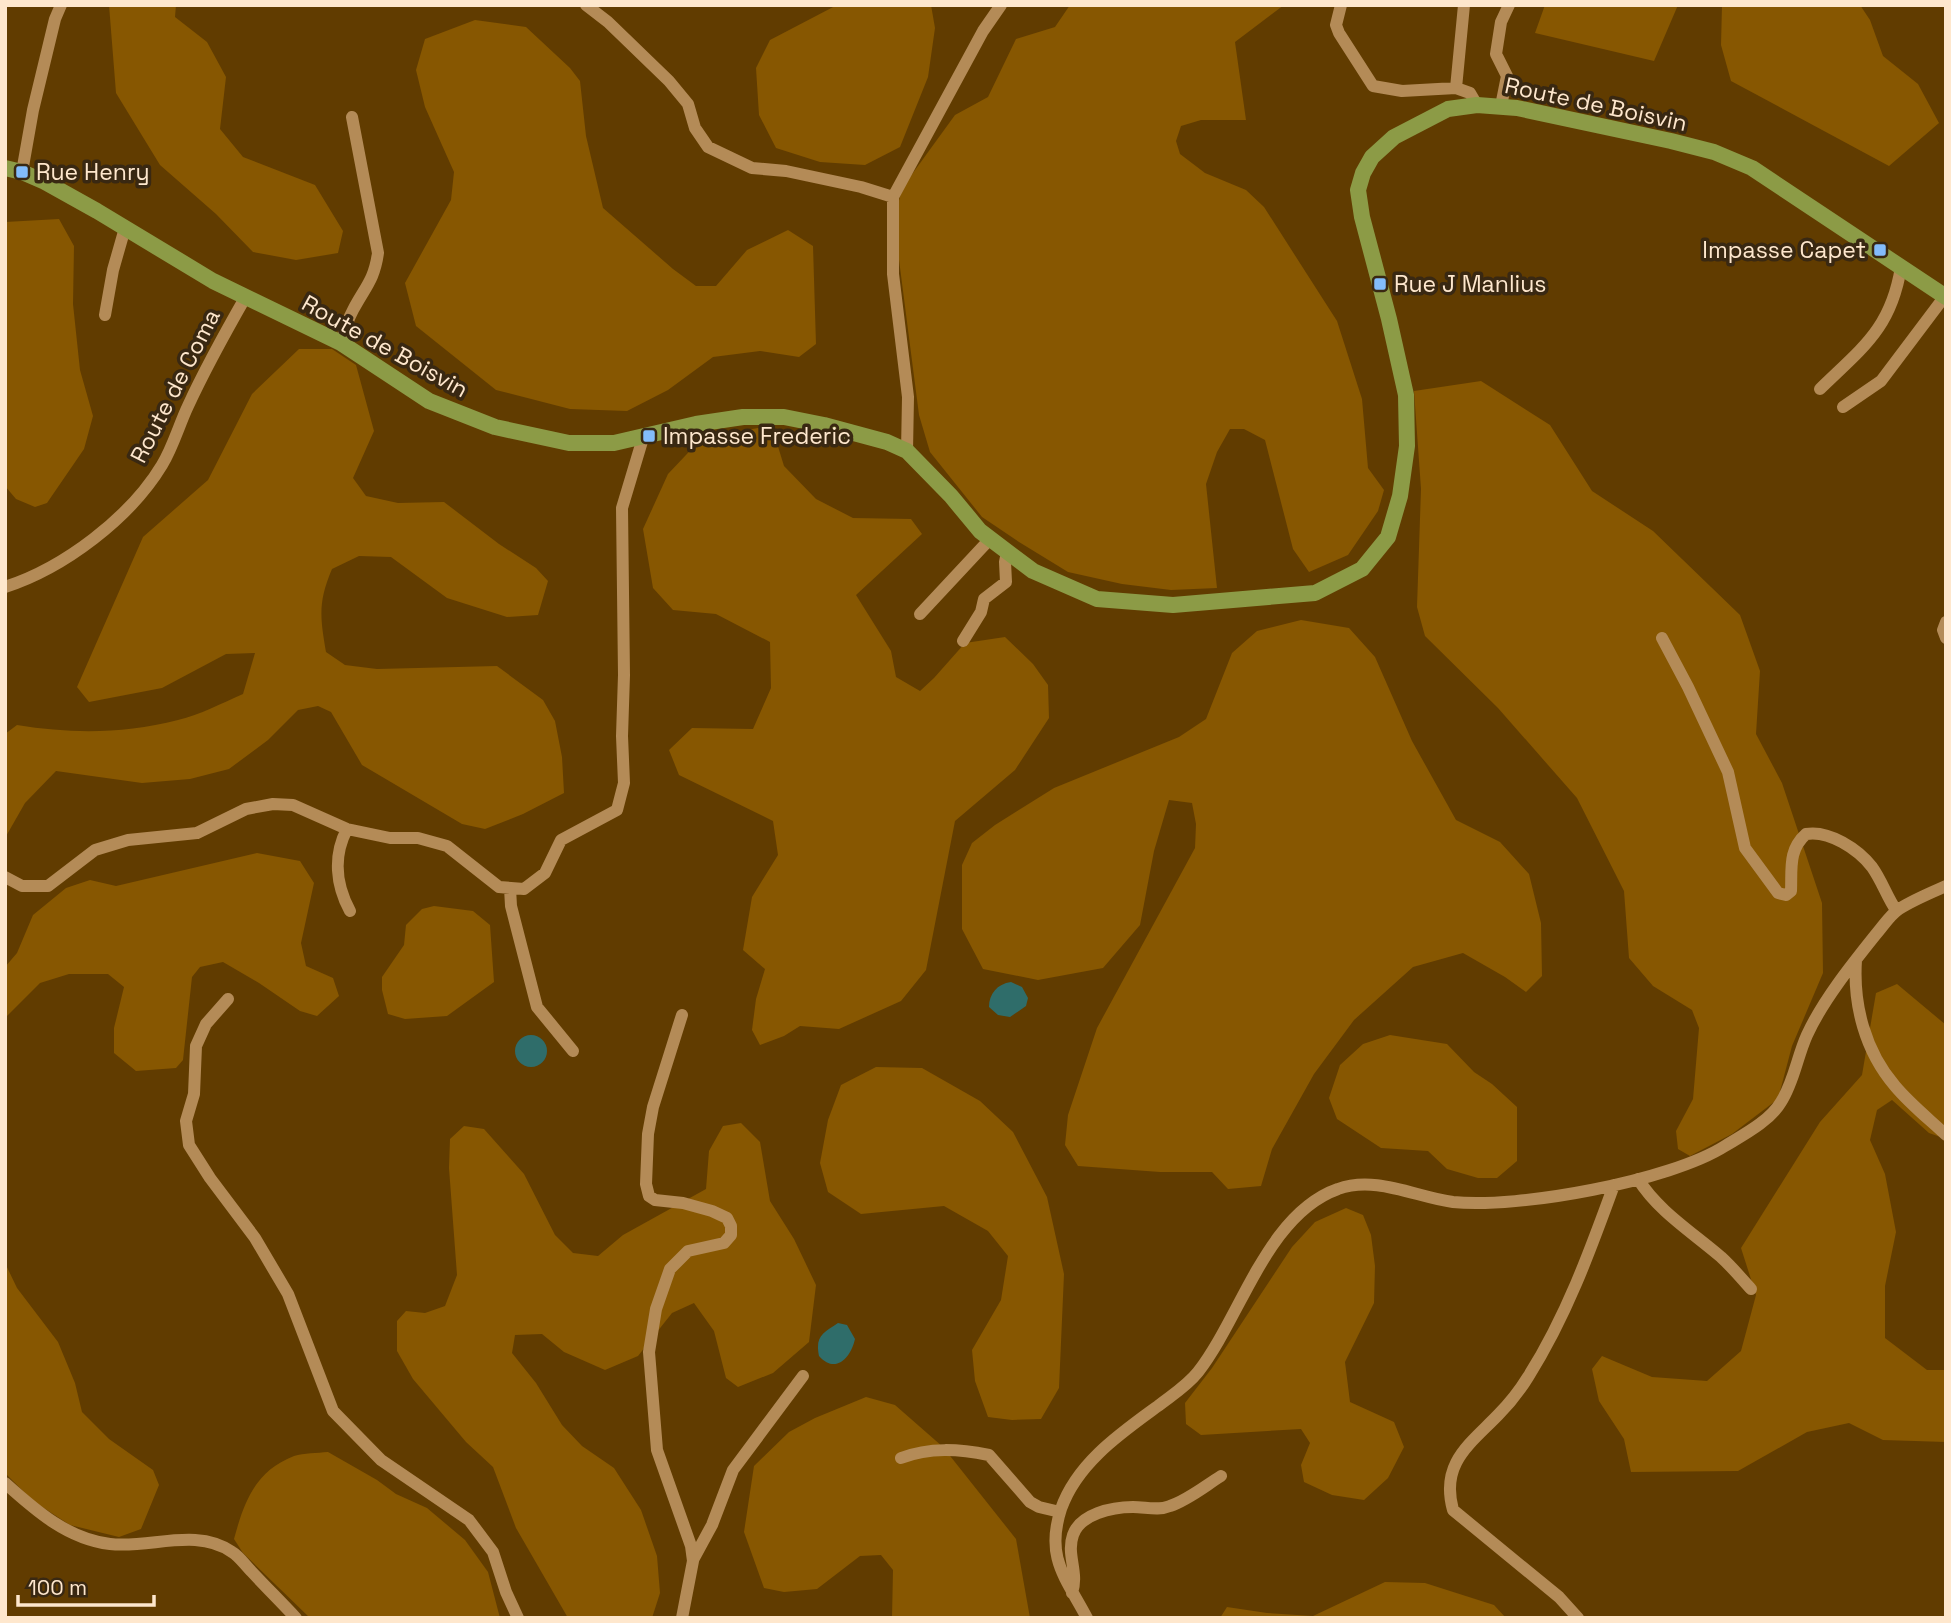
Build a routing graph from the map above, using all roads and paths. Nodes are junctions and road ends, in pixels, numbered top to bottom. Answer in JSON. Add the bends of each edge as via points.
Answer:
{"nodes":[{"id":1,"x":61,"y":5,"type":"edge"},
{"id":2,"x":586,"y":5,"type":"edge"},
{"id":3,"x":1001,"y":5,"type":"edge"},
{"id":4,"x":1341,"y":5,"type":"edge"},
{"id":5,"x":1464,"y":5,"type":"edge"},
{"id":6,"x":1509,"y":5,"type":"edge"},
{"id":7,"x":1456,"y":88,"type":"junction"},
{"id":8,"x":1476,"y":105,"type":"junction"},
{"id":9,"x":1501,"y":106,"type":"junction"},
{"id":10,"x":352,"y":117,"type":"dead end"},
{"id":11,"x":13,"y":170,"type":"edge"},
{"id":12,"x":894,"y":197,"type":"junction"},
{"id":13,"x":125,"y":229,"type":"junction"},
{"id":14,"x":1901,"y":267,"type":"junction"},
{"id":15,"x":1945,"y":297,"type":"edge"},
{"id":16,"x":245,"y":298,"type":"junction"},
{"id":17,"x":105,"y":315,"type":"dead end"},
{"id":18,"x":341,"y":343,"type":"junction"},
{"id":19,"x":1820,"y":389,"type":"dead end"},
{"id":20,"x":1843,"y":407,"type":"dead end"},
{"id":21,"x":643,"y":438,"type":"junction"},
{"id":22,"x":907,"y":450,"type":"junction"},
{"id":23,"x":990,"y":539,"type":"junction"},
{"id":24,"x":1007,"y":552,"type":"junction"},
{"id":25,"x":5,"y":587,"type":"edge"},
{"id":26,"x":920,"y":614,"type":"dead end"},
{"id":27,"x":1946,"y":622,"type":"edge"},
{"id":28,"x":1662,"y":638,"type":"dead end"},
{"id":29,"x":1946,"y":638,"type":"edge"},
{"id":30,"x":963,"y":641,"type":"dead end"},
{"id":31,"x":347,"y":829,"type":"junction"},
{"id":32,"x":5,"y":877,"type":"edge"},
{"id":33,"x":1946,"y":886,"type":"edge"},
{"id":34,"x":510,"y":888,"type":"junction"},
{"id":35,"x":1896,"y":910,"type":"junction"},
{"id":36,"x":350,"y":911,"type":"dead end"},
{"id":37,"x":1856,"y":959,"type":"junction"},
{"id":38,"x":228,"y":999,"type":"dead end"},
{"id":39,"x":682,"y":1014,"type":"dead end"},
{"id":40,"x":573,"y":1051,"type":"dead end"},
{"id":41,"x":1946,"y":1135,"type":"edge"},
{"id":42,"x":1638,"y":1179,"type":"junction"},
{"id":43,"x":1614,"y":1185,"type":"junction"},
{"id":44,"x":1751,"y":1289,"type":"dead end"},
{"id":45,"x":803,"y":1376,"type":"dead end"},
{"id":46,"x":901,"y":1458,"type":"dead end"},
{"id":47,"x":1221,"y":1476,"type":"dead end"},
{"id":48,"x":5,"y":1483,"type":"edge"},
{"id":49,"x":1060,"y":1512,"type":"junction"},
{"id":50,"x":693,"y":1561,"type":"junction"},
{"id":51,"x":1072,"y":1593,"type":"junction"},
{"id":52,"x":296,"y":1618,"type":"edge"},
{"id":53,"x":518,"y":1618,"type":"edge"},
{"id":54,"x":682,"y":1618,"type":"edge"},
{"id":55,"x":1087,"y":1618,"type":"edge"},
{"id":56,"x":1577,"y":1618,"type":"edge"}],
"edges":[{"from":1,"to":11,"type":"street"},
{"from":2,"to":12,"type":"street","via":[[669,81],[688,104],[695,128],[709,147],[752,168],[786,171]]},
{"from":3,"to":12,"type":"street"},
{"from":4,"to":7,"type":"street","via":[[1336,24],[1339,33],[1373,86],[1402,91]]},
{"from":5,"to":7,"type":"street"},
{"from":6,"to":9,"type":"street","via":[[1496,54],[1507,76]]},
{"from":7,"to":8,"type":"street","via":[[1470,93]]},
{"from":8,"to":9,"type":"main road","name":"Route de Boisvin"},
{"from":8,"to":24,"type":"main road","name":"Route de Boisvin","via":[[1448,108],[1394,137],[1372,157],[1358,190],[1406,395],[1407,446],[1388,537],[1362,569],[1315,593],[1173,605],[1097,599],[1032,571]]},
{"from":9,"to":14,"type":"main road","name":"Route de Boisvin","via":[[1714,152],[1752,168]]},
{"from":10,"to":18,"type":"street","via":[[378,253],[370,285],[353,309]]},
{"from":11,"to":13,"type":"main road","name":"Route de Boisvin"},
{"from":12,"to":22,"type":"street","via":[[893,274],[908,397]]},
{"from":13,"to":16,"type":"main road","name":"Route de Boisvin"},
{"from":13,"to":17,"type":"street"},
{"from":14,"to":15,"type":"main road","name":"Route de Boisvin"},
{"from":14,"to":19,"type":"street","via":[[1894,299],[1879,330]]},
{"from":15,"to":20,"type":"street","via":[[1881,381]]},
{"from":16,"to":18,"type":"main road","name":"Route de Boisvin"},
{"from":16,"to":25,"type":"street","name":"Route de Coma","via":[[209,361],[162,466],[135,500],[62,562]]},
{"from":18,"to":21,"type":"main road","name":"Route de Boisvin","via":[[429,401],[495,427],[569,443]]},
{"from":21,"to":22,"type":"main road","name":"Route de Boisvin","via":[[696,424],[784,417]]},
{"from":21,"to":34,"type":"street","via":[[622,508],[624,783],[617,810],[561,841],[545,873],[523,889]]},
{"from":22,"to":23,"type":"main road","name":"Route de Boisvin"},
{"from":23,"to":24,"type":"main road","name":"Route de Boisvin"},
{"from":23,"to":26,"type":"street"},
{"from":24,"to":30,"type":"street","via":[[1006,582],[984,599]]},
{"from":27,"to":29,"type":"street"},
{"from":28,"to":35,"type":"street","via":[[1732,784],[1745,848],[1778,893],[1791,891],[1791,861],[1800,840],[1806,834],[1823,834],[1866,860]]},
{"from":31,"to":32,"type":"street","via":[[293,806],[273,804],[246,809],[197,833],[128,840],[94,850],[48,886],[22,886]]},
{"from":31,"to":34,"type":"street","via":[[447,846],[499,887]]},
{"from":31,"to":36,"type":"street","via":[[338,872]]},
{"from":33,"to":35,"type":"street"},
{"from":34,"to":40,"type":"street","via":[[537,1007]]},
{"from":35,"to":37,"type":"street"},
{"from":37,"to":41,"type":"street","via":[[1855,999],[1874,1057],[1895,1086]]},
{"from":37,"to":42,"type":"street","via":[[1807,1034],[1791,1082],[1773,1113],[1697,1161]]},
{"from":38,"to":53,"type":"street","via":[[206,1024],[196,1046],[194,1094],[186,1121],[189,1145],[255,1238],[288,1294],[333,1411],[381,1460],[469,1520],[494,1552]]},
{"from":39,"to":50,"type":"street","via":[[653,1107],[646,1184],[655,1200],[712,1211],[727,1218],[731,1226],[724,1243],[688,1251],[670,1269],[656,1309],[649,1352],[657,1450]]},
{"from":42,"to":43,"type":"street"},
{"from":42,"to":44,"type":"street","via":[[1649,1196]]},
{"from":43,"to":49,"type":"street","via":[[1495,1204],[1449,1202],[1378,1185],[1340,1188],[1321,1196],[1290,1222],[1212,1354],[1192,1379],[1112,1440],[1073,1485]]},
{"from":43,"to":56,"type":"street","via":[[1559,1322],[1527,1378],[1472,1439],[1449,1482],[1453,1510],[1559,1597]]},
{"from":45,"to":50,"type":"street","via":[[733,1470]]},
{"from":46,"to":49,"type":"street","via":[[950,1450],[989,1455],[1030,1502]]},
{"from":47,"to":51,"type":"street","via":[[1171,1506],[1115,1509],[1079,1524],[1070,1544],[1076,1578]]},
{"from":48,"to":52,"type":"street","via":[[33,1509],[73,1535],[111,1544],[207,1541],[232,1552]]},
{"from":49,"to":51,"type":"street","via":[[1055,1554]]},
{"from":50,"to":54,"type":"street"},
{"from":51,"to":55,"type":"street"}]}
